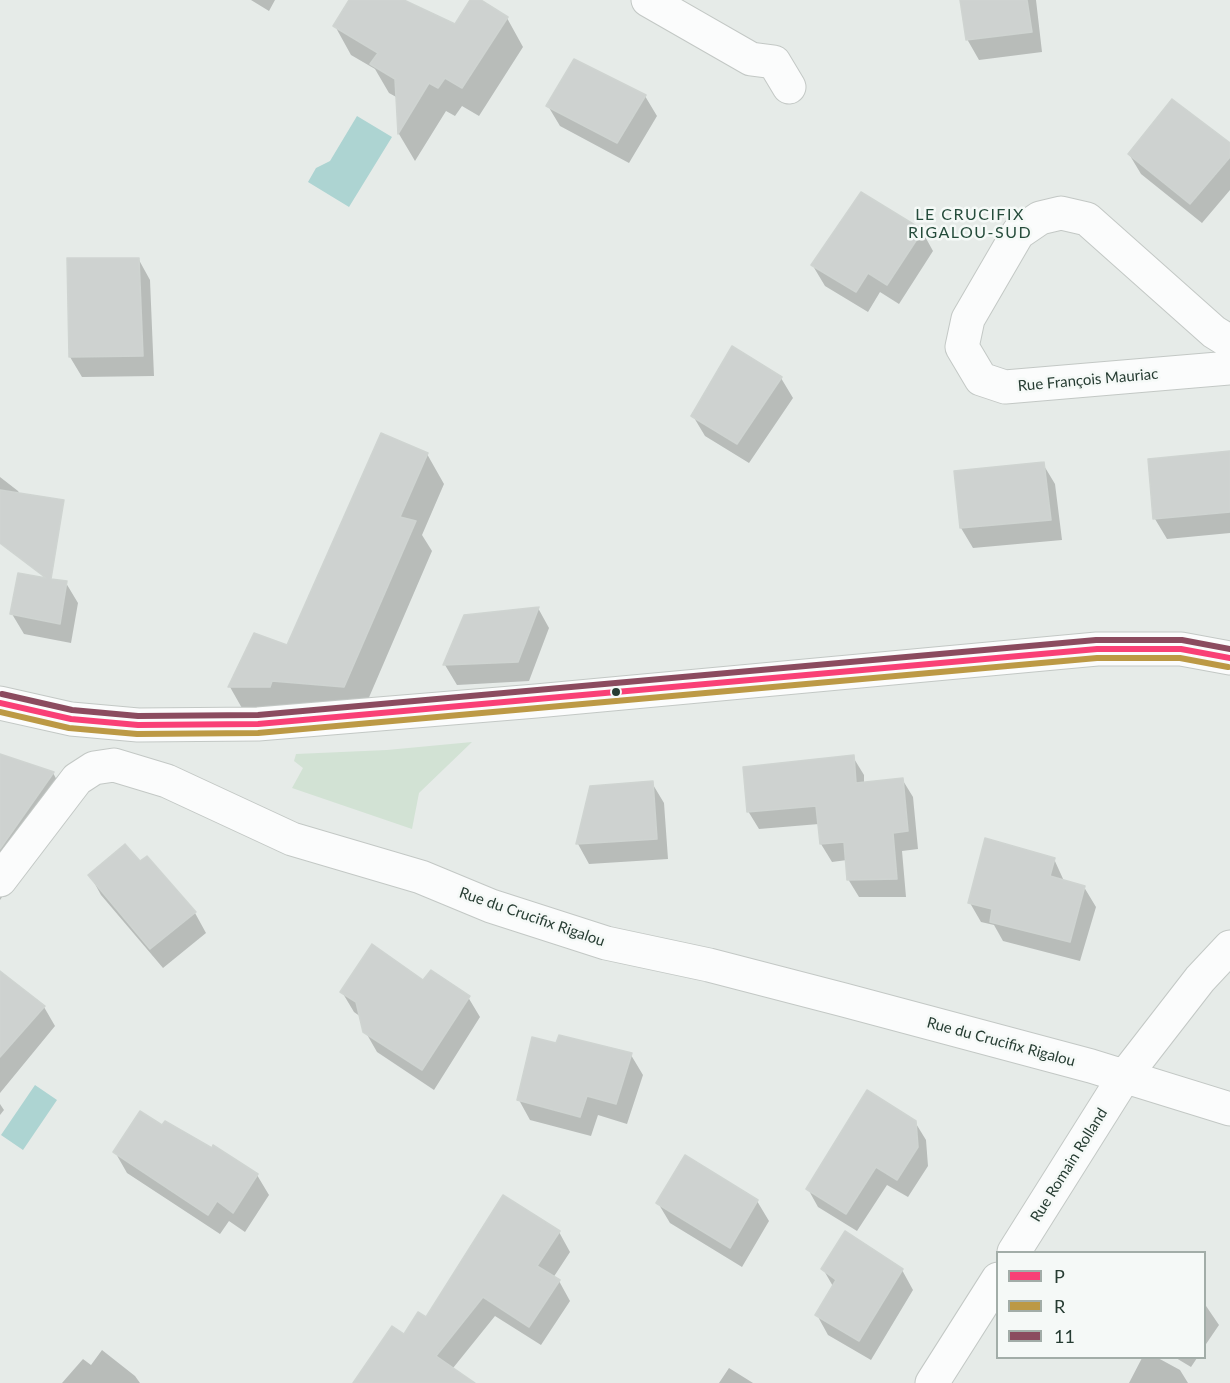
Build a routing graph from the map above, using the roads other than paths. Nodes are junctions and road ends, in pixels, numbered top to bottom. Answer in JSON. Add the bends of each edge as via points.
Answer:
{"nodes":[{"id":1,"x":648,"y":0,"type":"edge"},
{"id":2,"x":789,"y":87,"type":"dead end"},
{"id":3,"x":1230,"y":342,"type":"edge"},
{"id":4,"x":1230,"y":368,"type":"edge"},
{"id":5,"x":1230,"y":658,"type":"edge"},
{"id":6,"x":0,"y":703,"type":"edge"},
{"id":7,"x":0,"y":880,"type":"edge"},
{"id":8,"x":1230,"y":947,"type":"edge"},
{"id":9,"x":1124,"y":1077,"type":"junction"},
{"id":10,"x":1230,"y":1109,"type":"edge"},
{"id":11,"x":1015,"y":1251,"type":"edge"},
{"id":12,"x":996,"y":1282,"type":"edge"},
{"id":13,"x":932,"y":1383,"type":"edge"}],
"edges":[{"from":1,"to":2,"type":"street","via":[[751,59],[774,62]]},
{"from":3,"to":4,"type":"street","name":"Rue François Mauriac","via":[[1087,219],[1061,213],[1040,218],[1018,233],[968,319],[962,346],[981,379],[1005,387]]},
{"from":5,"to":6,"type":"street","via":[[1181,649],[1097,649],[258,724],[138,725],[71,719]]},
{"from":7,"to":9,"type":"street","name":"Rue du Crucifix Rigalou","via":[[76,779],[94,768],[114,765],[167,781],[292,839],[421,877],[490,906],[606,943],[709,965]]},
{"from":8,"to":9,"type":"street","name":"Rue Romain Rolland","via":[[1200,979]]},
{"from":9,"to":10,"type":"street"},
{"from":9,"to":11,"type":"street","name":"Rue Romain Rolland"},
{"from":12,"to":13,"type":"street"}]}
